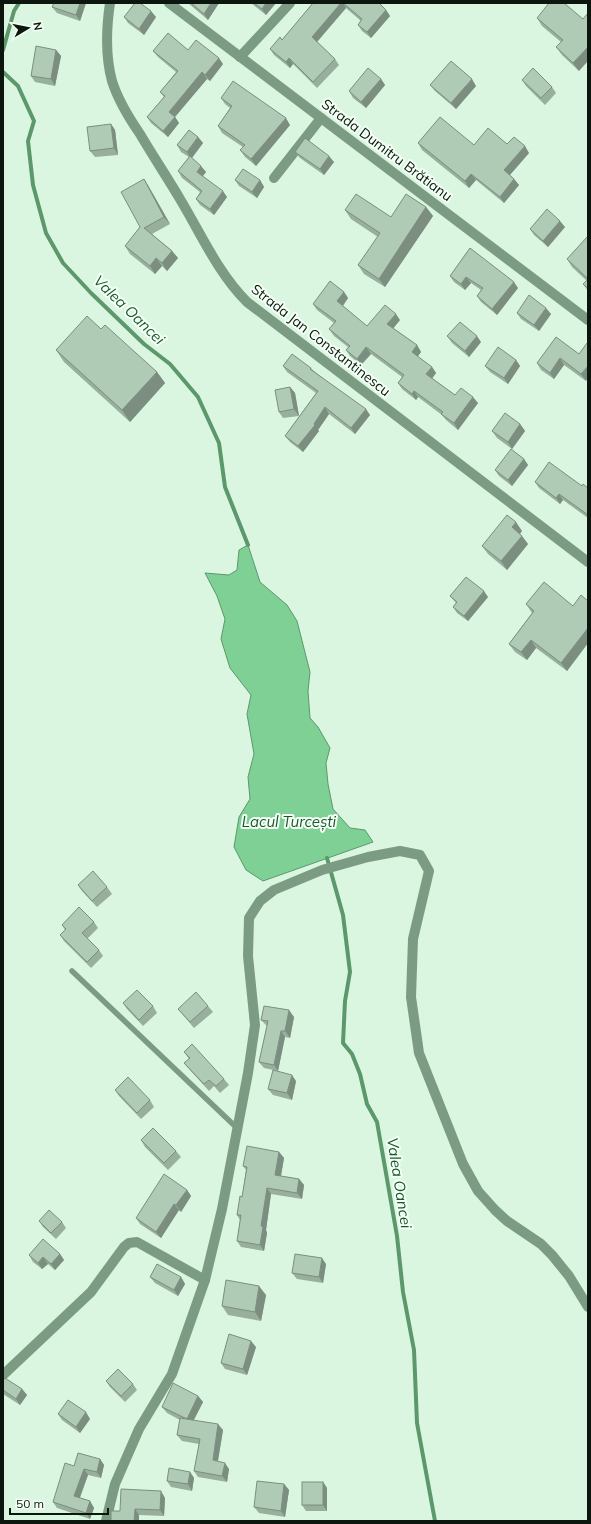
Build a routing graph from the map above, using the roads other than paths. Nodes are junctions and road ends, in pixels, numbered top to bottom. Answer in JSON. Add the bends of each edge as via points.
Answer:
{"nodes":[{"id":1,"x":110,"y":3,"type":"edge"},
{"id":2,"x":169,"y":3,"type":"edge"},
{"id":3,"x":290,"y":3,"type":"edge"},
{"id":4,"x":240,"y":57,"type":"junction"},
{"id":5,"x":321,"y":118,"type":"junction"},
{"id":6,"x":274,"y":178,"type":"dead end"},
{"id":7,"x":588,"y":320,"type":"edge"},
{"id":8,"x":588,"y":562,"type":"edge"},
{"id":9,"x":72,"y":970,"type":"dead end"},
{"id":10,"x":237,"y":1128,"type":"junction"},
{"id":11,"x":205,"y":1280,"type":"junction"},
{"id":12,"x":588,"y":1307,"type":"edge"},
{"id":13,"x":3,"y":1375,"type":"edge"},
{"id":14,"x":106,"y":1521,"type":"edge"}],
"edges":[{"from":1,"to":8,"type":"street","name":"Strada Jan Constantinescu","via":[[106,27],[107,58],[113,83],[124,108],[234,289],[247,302]]},
{"from":2,"to":4,"type":"street","name":"Strada Dumitru Brătianu"},
{"from":3,"to":4,"type":"street"},
{"from":4,"to":5,"type":"street","name":"Strada Dumitru Brătianu"},
{"from":5,"to":6,"type":"street"},
{"from":5,"to":7,"type":"street","name":"Strada Dumitru Brătianu"},
{"from":9,"to":10,"type":"lane"},
{"from":10,"to":11,"type":"street","via":[[222,1209]]},
{"from":10,"to":12,"type":"street","via":[[256,1025],[248,956],[250,918],[260,900],[274,890],[322,870],[368,857],[400,851],[420,855],[429,871],[413,939],[411,997],[420,1053],[463,1164],[478,1191],[507,1221],[541,1244],[552,1255],[569,1276]]},
{"from":11,"to":13,"type":"street","via":[[137,1242],[129,1243],[91,1292]]},
{"from":11,"to":14,"type":"street","via":[[172,1374],[139,1429],[114,1484]]}]}
